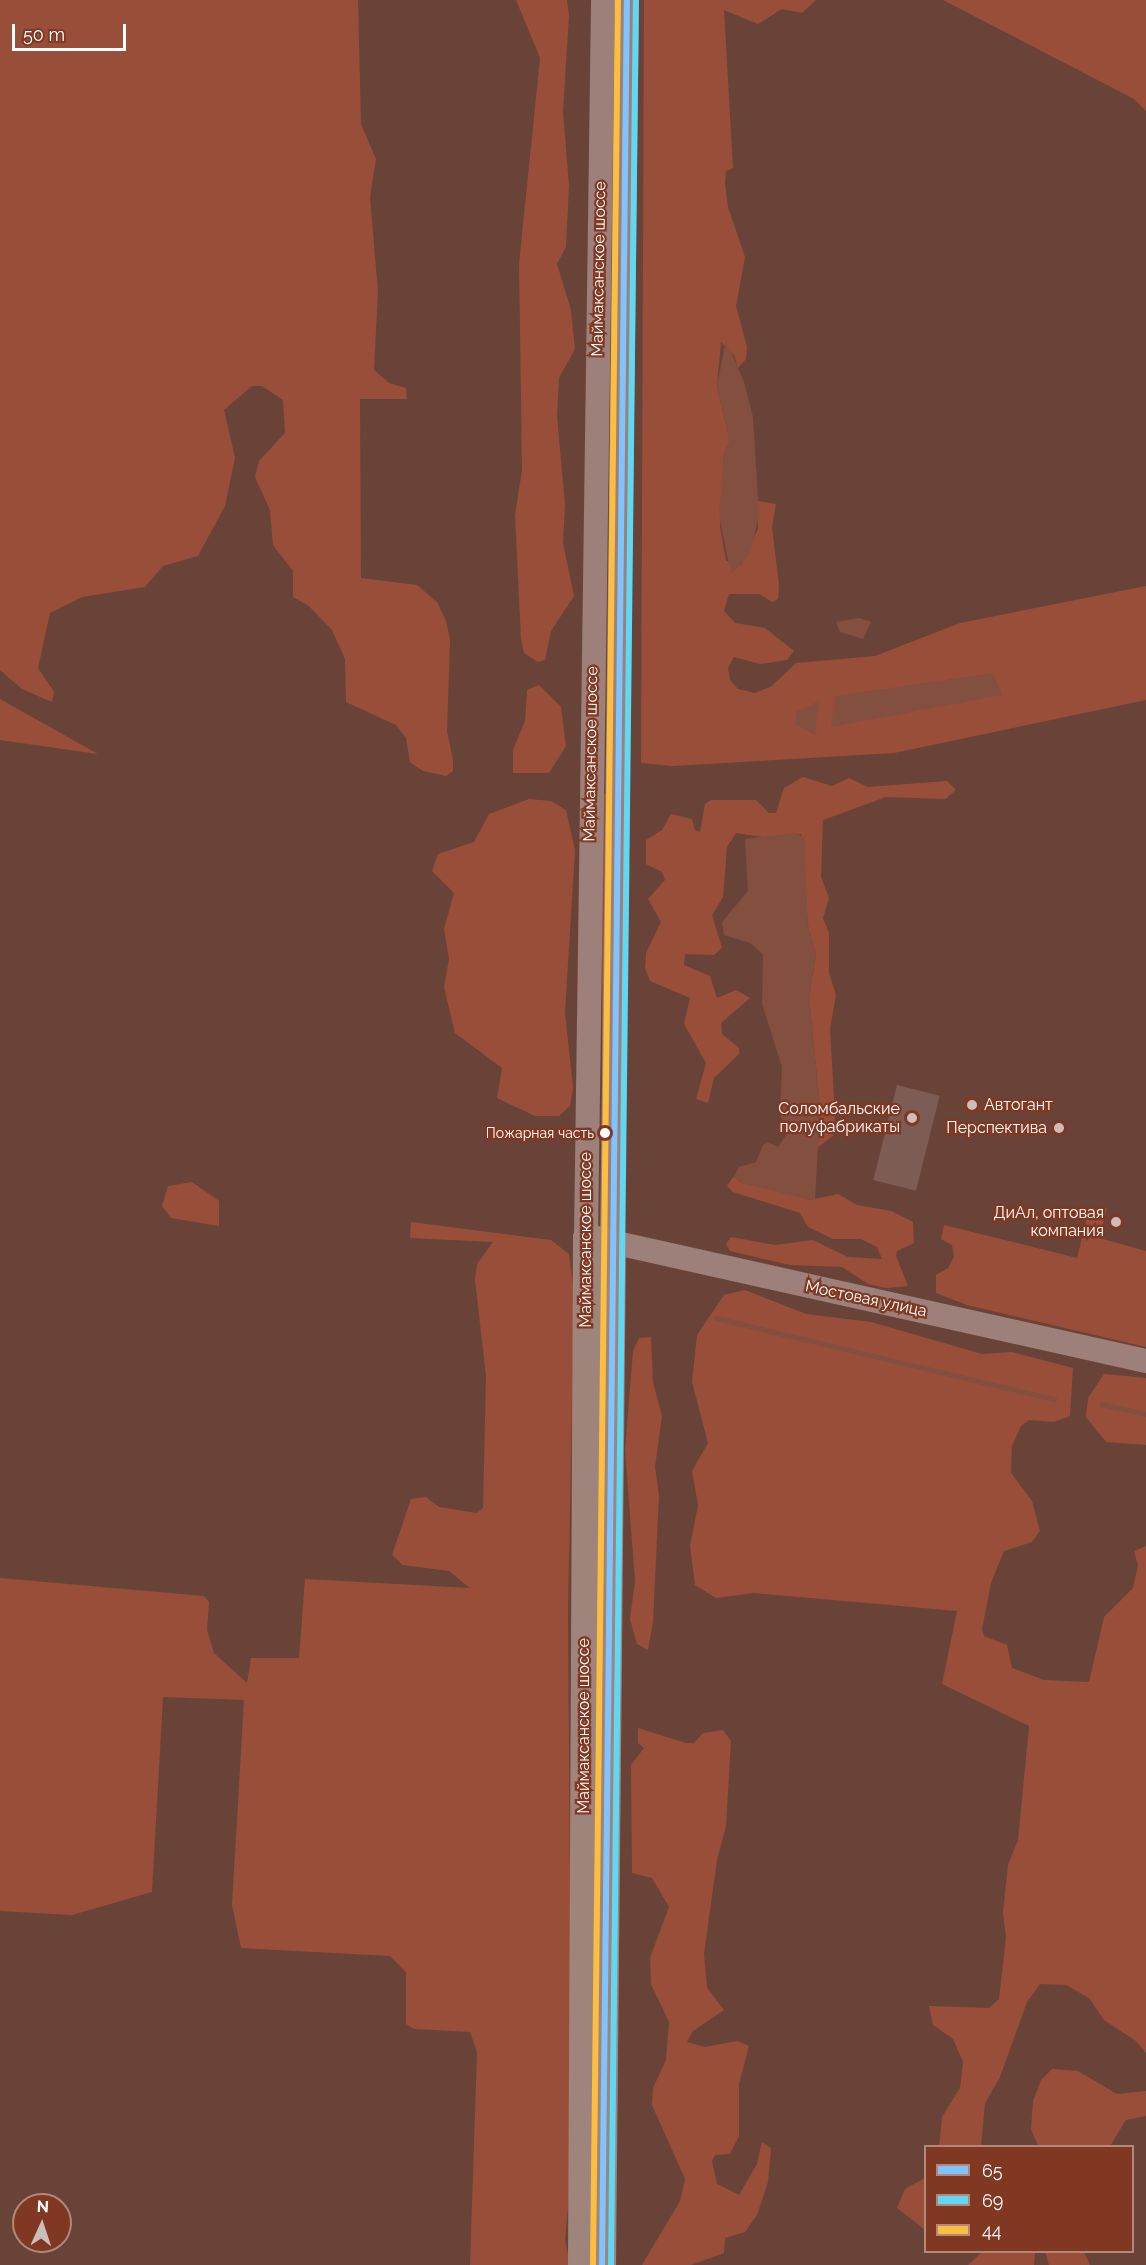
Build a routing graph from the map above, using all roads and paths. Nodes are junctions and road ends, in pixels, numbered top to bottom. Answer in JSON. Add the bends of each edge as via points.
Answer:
{"nodes":[{"id":1,"x":603,"y":0,"type":"edge"},
{"id":2,"x":627,"y":0,"type":"edge"},
{"id":3,"x":586,"y":1237,"type":"junction"},
{"id":4,"x":612,"y":1242,"type":"junction"},
{"id":5,"x":1146,"y":1361,"type":"edge"},
{"id":6,"x":581,"y":2265,"type":"edge"},
{"id":7,"x":602,"y":2265,"type":"edge"}],
"edges":[{"from":1,"to":3,"type":"main road","name":"Маймаксанское шоссе"},
{"from":2,"to":4,"type":"main road","name":"Маймаксанское шоссе"},
{"from":3,"to":4,"type":"main road","name":"Мостовая улица"},
{"from":3,"to":6,"type":"main road","name":"Маймаксанское шоссе"},
{"from":4,"to":5,"type":"main road","name":"Мостовая улица"},
{"from":4,"to":7,"type":"main road","name":"Маймаксанское шоссе"}]}
